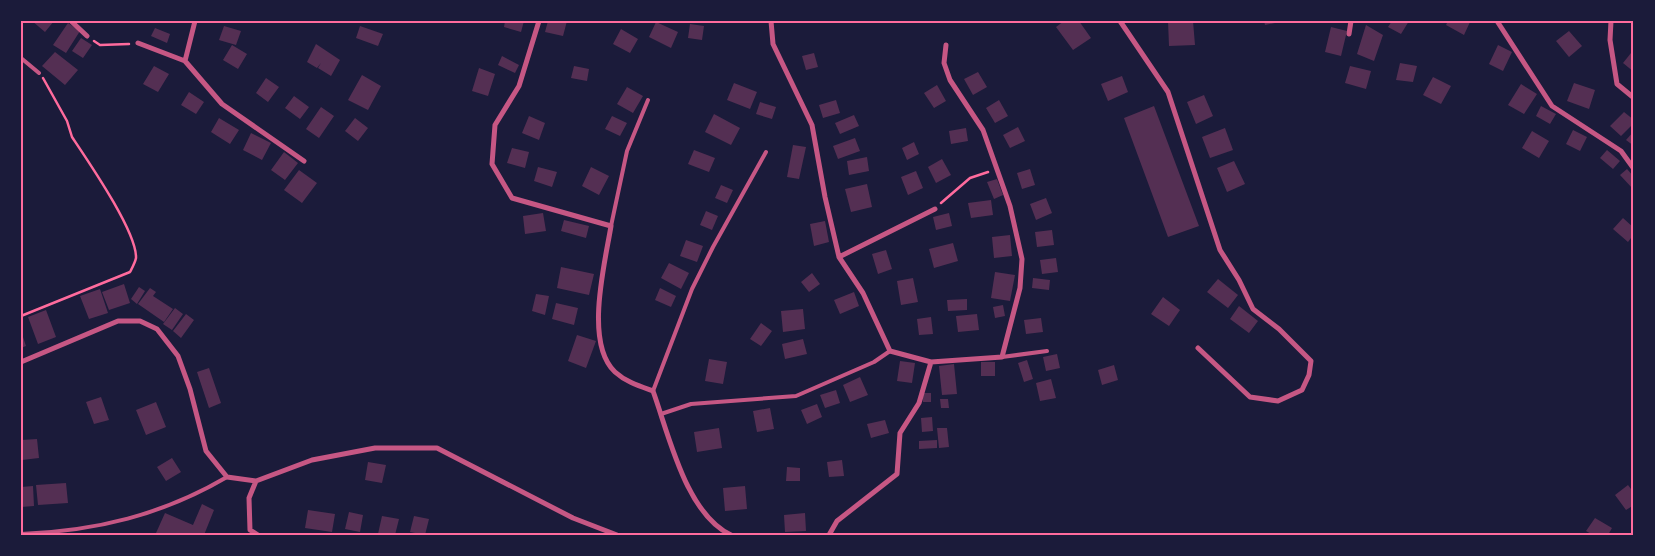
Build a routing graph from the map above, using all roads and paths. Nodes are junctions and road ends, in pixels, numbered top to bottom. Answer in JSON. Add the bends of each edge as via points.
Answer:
{"nodes":[{"id":1,"x":71,"y":21,"type":"edge"},
{"id":2,"x":195,"y":21,"type":"edge"},
{"id":3,"x":539,"y":21,"type":"edge"},
{"id":4,"x":771,"y":21,"type":"edge"},
{"id":5,"x":1120,"y":21,"type":"edge"},
{"id":6,"x":1351,"y":21,"type":"edge"},
{"id":7,"x":1497,"y":21,"type":"edge"},
{"id":8,"x":1611,"y":21,"type":"edge"},
{"id":9,"x":1349,"y":34,"type":"dead end"},
{"id":10,"x":87,"y":36,"type":"joint"},
{"id":11,"x":138,"y":43,"type":"joint"},
{"id":12,"x":946,"y":45,"type":"dead end"},
{"id":13,"x":21,"y":58,"type":"edge"},
{"id":14,"x":185,"y":60,"type":"junction"},
{"id":15,"x":40,"y":73,"type":"joint"},
{"id":16,"x":1634,"y":98,"type":"edge"},
{"id":17,"x":648,"y":100,"type":"dead end"},
{"id":18,"x":766,"y":152,"type":"dead end"},
{"id":19,"x":304,"y":161,"type":"dead end"},
{"id":20,"x":998,"y":169,"type":"junction"},
{"id":21,"x":1634,"y":169,"type":"edge"},
{"id":22,"x":934,"y":208,"type":"joint"},
{"id":23,"x":611,"y":226,"type":"junction"},
{"id":24,"x":839,"y":257,"type":"junction"},
{"id":25,"x":21,"y":316,"type":"edge"},
{"id":26,"x":1198,"y":348,"type":"dead end"},
{"id":27,"x":890,"y":351,"type":"junction"},
{"id":28,"x":1047,"y":351,"type":"dead end"},
{"id":29,"x":1002,"y":357,"type":"junction"},
{"id":30,"x":21,"y":362,"type":"edge"},
{"id":31,"x":931,"y":362,"type":"junction"},
{"id":32,"x":653,"y":391,"type":"junction"},
{"id":33,"x":661,"y":414,"type":"junction"},
{"id":34,"x":227,"y":477,"type":"junction"},
{"id":35,"x":256,"y":481,"type":"junction"},
{"id":36,"x":21,"y":534,"type":"edge"},
{"id":37,"x":258,"y":535,"type":"edge"},
{"id":38,"x":617,"y":535,"type":"edge"},
{"id":39,"x":731,"y":535,"type":"edge"},
{"id":40,"x":829,"y":535,"type":"edge"}],
"edges":[{"from":1,"to":10,"type":"street"},
{"from":2,"to":14,"type":"street"},
{"from":3,"to":23,"type":"street","via":[[519,86],[495,125],[492,164],[512,198]]},
{"from":4,"to":24,"type":"street","via":[[773,44],[812,125]]},
{"from":5,"to":26,"type":"street","via":[[1168,92],[1220,250],[1253,309],[1279,329],[1311,362],[1310,375],[1302,390],[1278,401],[1250,397]]},
{"from":6,"to":9,"type":"street"},
{"from":7,"to":21,"type":"street","via":[[1552,106],[1621,151]]},
{"from":8,"to":16,"type":"street","via":[[1610,40],[1617,84]]},
{"from":10,"to":11,"type":"path","via":[[100,46]]},
{"from":11,"to":14,"type":"street"},
{"from":12,"to":20,"type":"street","via":[[944,63],[950,80],[983,130]]},
{"from":13,"to":15,"type":"lane"},
{"from":14,"to":19,"type":"street","via":[[222,104]]},
{"from":15,"to":25,"type":"path","via":[[72,136],[124,222],[136,259],[130,272]]},
{"from":17,"to":23,"type":"lane","via":[[627,151]]},
{"from":18,"to":32,"type":"lane","via":[[696,281]]},
{"from":20,"to":22,"type":"path","via":[[970,178]]},
{"from":20,"to":29,"type":"street","via":[[1022,259],[1020,288]]},
{"from":22,"to":24,"type":"street"},
{"from":23,"to":32,"type":"street","via":[[597,313],[601,345],[613,370],[629,382]]},
{"from":24,"to":27,"type":"street","via":[[863,293]]},
{"from":27,"to":31,"type":"street"},
{"from":27,"to":33,"type":"lane","via":[[874,362],[796,396],[691,404]]},
{"from":28,"to":29,"type":"lane"},
{"from":29,"to":31,"type":"street"},
{"from":30,"to":34,"type":"street","via":[[118,321],[140,320],[157,330],[178,356],[206,451]]},
{"from":31,"to":40,"type":"street","via":[[919,403],[900,433],[897,474],[837,521]]},
{"from":32,"to":33,"type":"street"},
{"from":33,"to":39,"type":"street","via":[[682,473],[704,514]]},
{"from":34,"to":35,"type":"street"},
{"from":34,"to":36,"type":"lane","via":[[153,512],[67,532]]},
{"from":35,"to":37,"type":"street","via":[[249,498],[250,530]]},
{"from":35,"to":38,"type":"street","via":[[312,460],[375,448],[436,448],[573,518]]}]}
